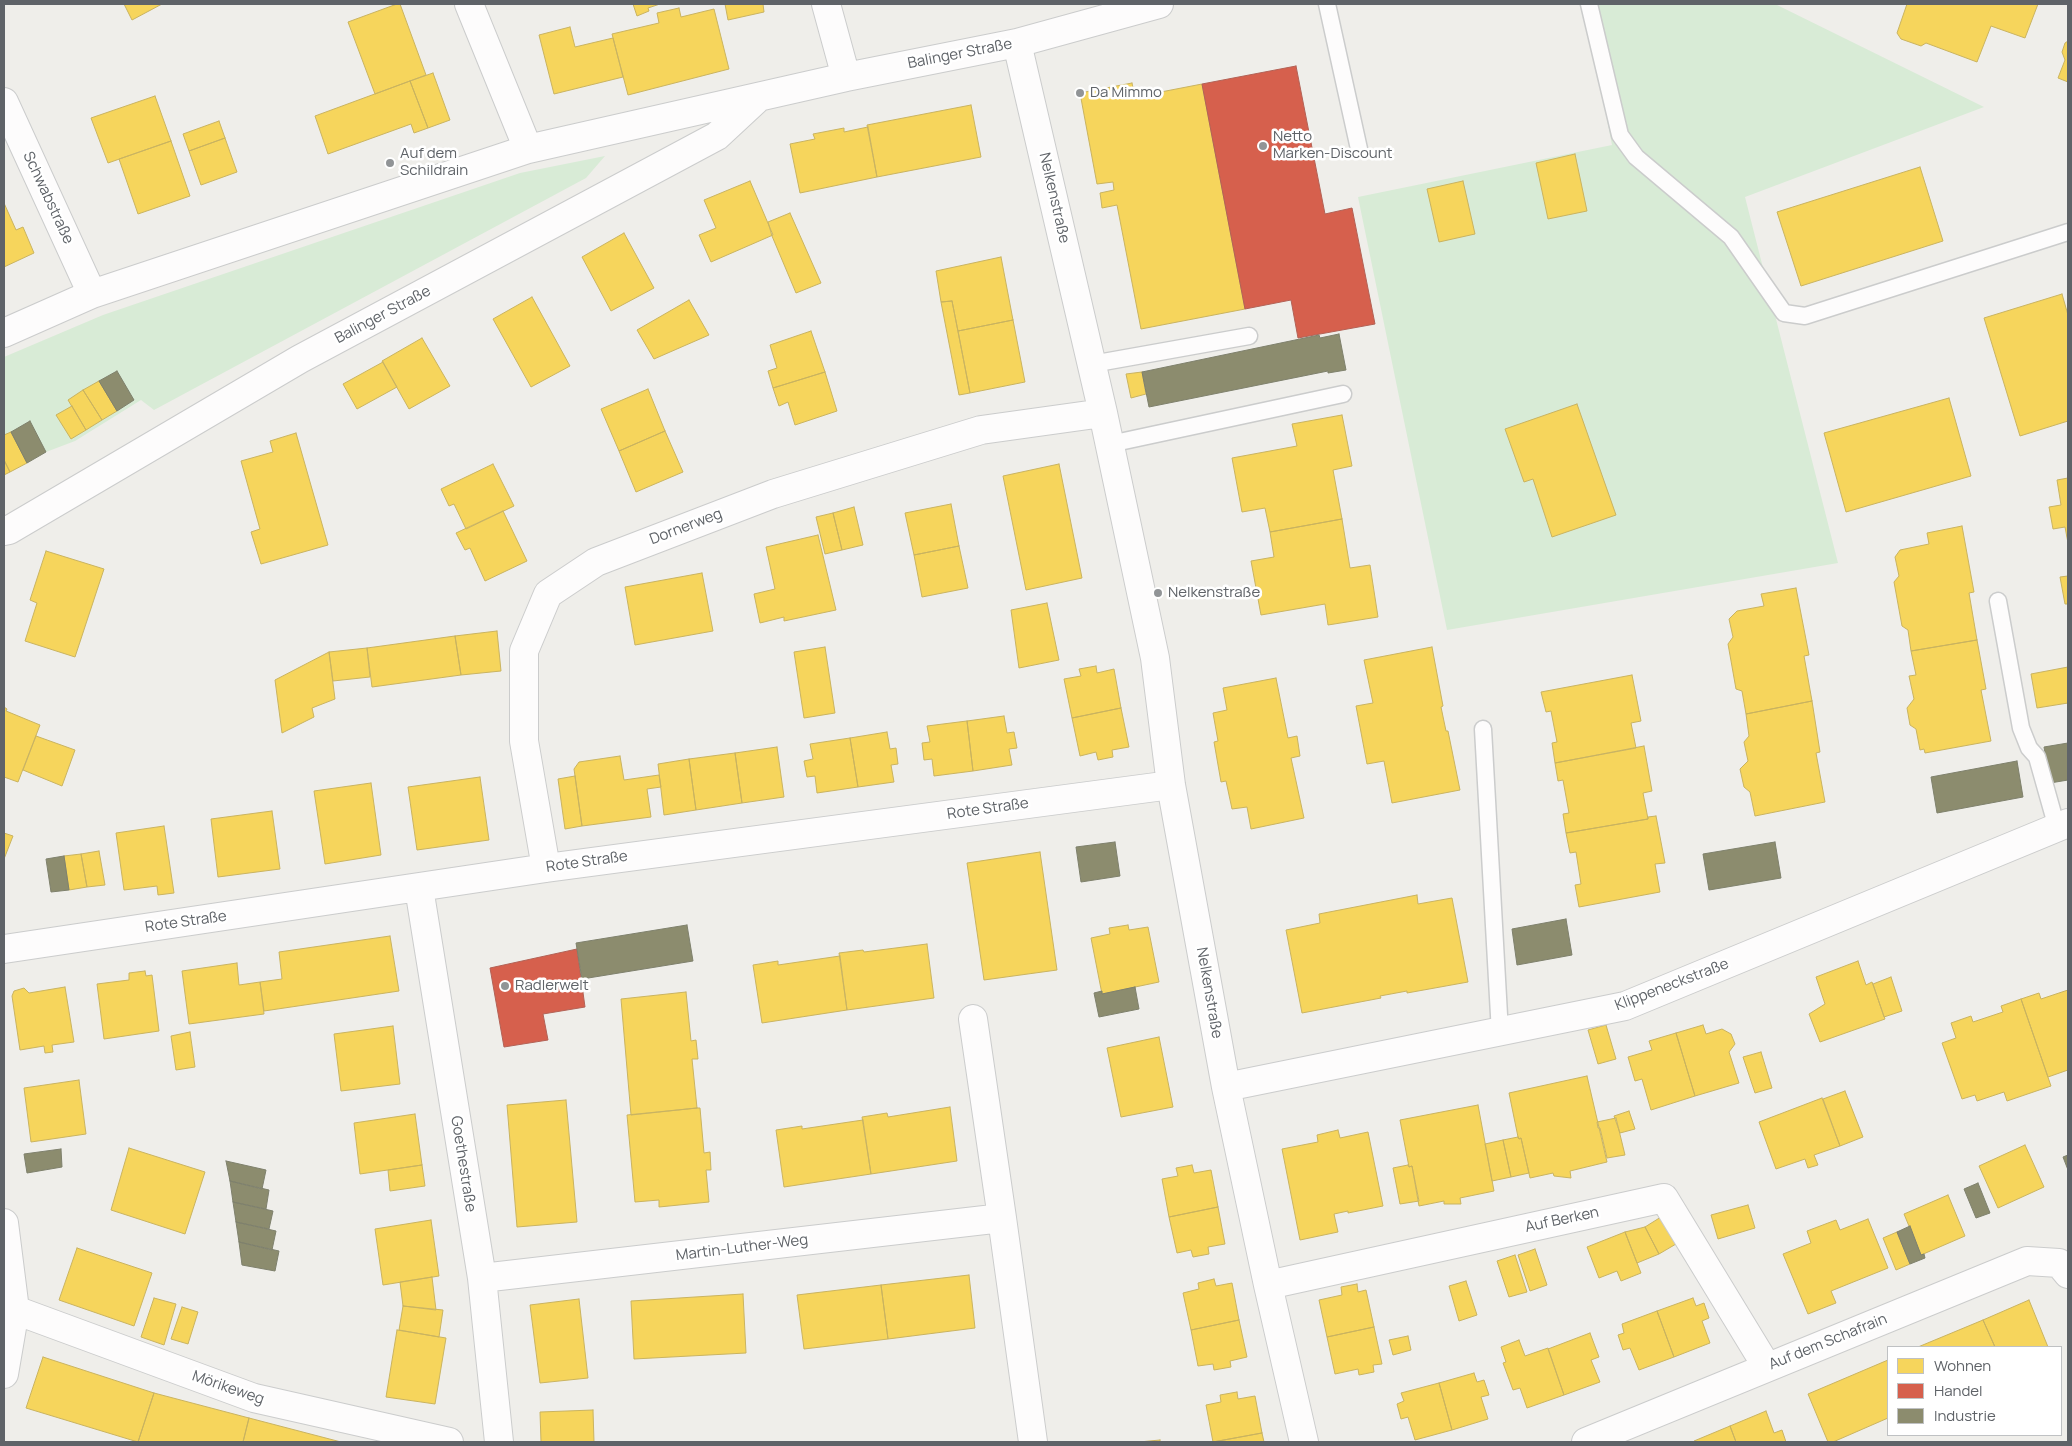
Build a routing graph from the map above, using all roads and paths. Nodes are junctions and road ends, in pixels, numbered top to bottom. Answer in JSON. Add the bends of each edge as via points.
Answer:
{"nodes":[{"id":1,"x":469,"y":4,"type":"edge"},
{"id":2,"x":826,"y":4,"type":"edge"},
{"id":3,"x":1159,"y":4,"type":"edge"},
{"id":4,"x":1327,"y":4,"type":"edge"},
{"id":5,"x":1589,"y":4,"type":"edge"},
{"id":6,"x":1018,"y":43,"type":"junction"},
{"id":7,"x":846,"y":77,"type":"junction"},
{"id":8,"x":758,"y":97,"type":"junction"},
{"id":9,"x":4,"y":102,"type":"edge"},
{"id":10,"x":528,"y":149,"type":"junction"},
{"id":11,"x":1359,"y":149,"type":"dead end"},
{"id":12,"x":2068,"y":232,"type":"edge"},
{"id":13,"x":92,"y":294,"type":"junction"},
{"id":14,"x":4,"y":333,"type":"edge"},
{"id":15,"x":1249,"y":336,"type":"dead end"},
{"id":16,"x":1092,"y":364,"type":"junction"},
{"id":17,"x":1343,"y":394,"type":"dead end"},
{"id":18,"x":1103,"y":413,"type":"junction"},
{"id":19,"x":1110,"y":444,"type":"junction"},
{"id":20,"x":5,"y":536,"type":"edge"},
{"id":21,"x":1998,"y":601,"type":"dead end"},
{"id":22,"x":1484,"y":729,"type":"dead end"},
{"id":23,"x":1171,"y":784,"type":"junction"},
{"id":24,"x":2062,"y":825,"type":"edge"},
{"id":25,"x":546,"y":868,"type":"junction"},
{"id":26,"x":419,"y":888,"type":"junction"},
{"id":27,"x":4,"y":949,"type":"edge"},
{"id":28,"x":974,"y":1019,"type":"dead end"},
{"id":29,"x":1500,"y":1033,"type":"junction"},
{"id":30,"x":1226,"y":1087,"type":"junction"},
{"id":31,"x":1002,"y":1218,"type":"junction"},
{"id":32,"x":4,"y":1223,"type":"edge"},
{"id":33,"x":2068,"y":1274,"type":"edge"},
{"id":34,"x":482,"y":1278,"type":"junction"},
{"id":35,"x":1268,"y":1285,"type":"junction"},
{"id":36,"x":15,"y":1310,"type":"junction"},
{"id":37,"x":1767,"y":1367,"type":"junction"},
{"id":38,"x":4,"y":1374,"type":"edge"},
{"id":39,"x":449,"y":1442,"type":"edge"},
{"id":40,"x":498,"y":1442,"type":"edge"},
{"id":41,"x":1033,"y":1442,"type":"edge"},
{"id":42,"x":1304,"y":1442,"type":"edge"},
{"id":43,"x":1586,"y":1442,"type":"edge"}],
"edges":[{"from":1,"to":10,"type":"street"},
{"from":2,"to":7,"type":"street"},
{"from":3,"to":6,"type":"street","name":"Balinger Straße"},
{"from":4,"to":11,"type":"lane"},
{"from":5,"to":12,"type":"lane","via":[[1620,135],[1636,157],[1731,237],[1784,313],[1805,316]]},
{"from":6,"to":7,"type":"street","name":"Balinger Straße"},
{"from":6,"to":16,"type":"street","name":"Nelkenstraße"},
{"from":7,"to":8,"type":"street","name":"Balinger Straße"},
{"from":8,"to":10,"type":"street","name":"Balinger Straße"},
{"from":8,"to":20,"type":"street","name":"Balinger Straße","via":[[718,136],[300,359]]},
{"from":9,"to":13,"type":"street","name":"Schwabstraße"},
{"from":10,"to":13,"type":"street","name":"Balinger Straße"},
{"from":13,"to":14,"type":"street","name":"Balinger Straße"},
{"from":15,"to":16,"type":"lane"},
{"from":16,"to":18,"type":"street","name":"Nelkenstraße"},
{"from":17,"to":19,"type":"lane"},
{"from":18,"to":19,"type":"street","name":"Nelkenstraße"},
{"from":18,"to":25,"type":"street","name":"Dornerweg","via":[[981,430],[773,494],[596,562],[548,594],[524,651],[524,741]]},
{"from":19,"to":23,"type":"street","name":"Nelkenstraße","via":[[1155,658]]},
{"from":21,"to":24,"type":"lane","via":[[2021,728],[2037,757]]},
{"from":22,"to":29,"type":"lane"},
{"from":23,"to":25,"type":"street","name":"Rote Straße"},
{"from":23,"to":30,"type":"street","name":"Nelkenstraße"},
{"from":24,"to":29,"type":"street","name":"Klippeneckstraße","via":[[1625,1006]]},
{"from":25,"to":26,"type":"street","name":"Rote Straße"},
{"from":26,"to":27,"type":"street","name":"Rote Straße"},
{"from":26,"to":34,"type":"street","name":"Goethestraße"},
{"from":28,"to":31,"type":"street"},
{"from":29,"to":30,"type":"street","name":"Klippeneckstraße"},
{"from":30,"to":35,"type":"street","name":"Nelkenstraße"},
{"from":31,"to":34,"type":"street","name":"Martin-Luther-Weg"},
{"from":31,"to":41,"type":"street"},
{"from":32,"to":36,"type":"street"},
{"from":33,"to":37,"type":"street","name":"Auf dem Schafrain","via":[[2059,1263],[2027,1261]]},
{"from":34,"to":40,"type":"street","name":"Goethestraße"},
{"from":35,"to":37,"type":"street","name":"Auf Berken","via":[[1664,1198]]},
{"from":35,"to":42,"type":"street","name":"Nelkenstraße"},
{"from":36,"to":38,"type":"street"},
{"from":36,"to":39,"type":"street","name":"Mörikeweg","via":[[254,1398]]},
{"from":37,"to":43,"type":"street","name":"Auf dem Schafrain"}]}
